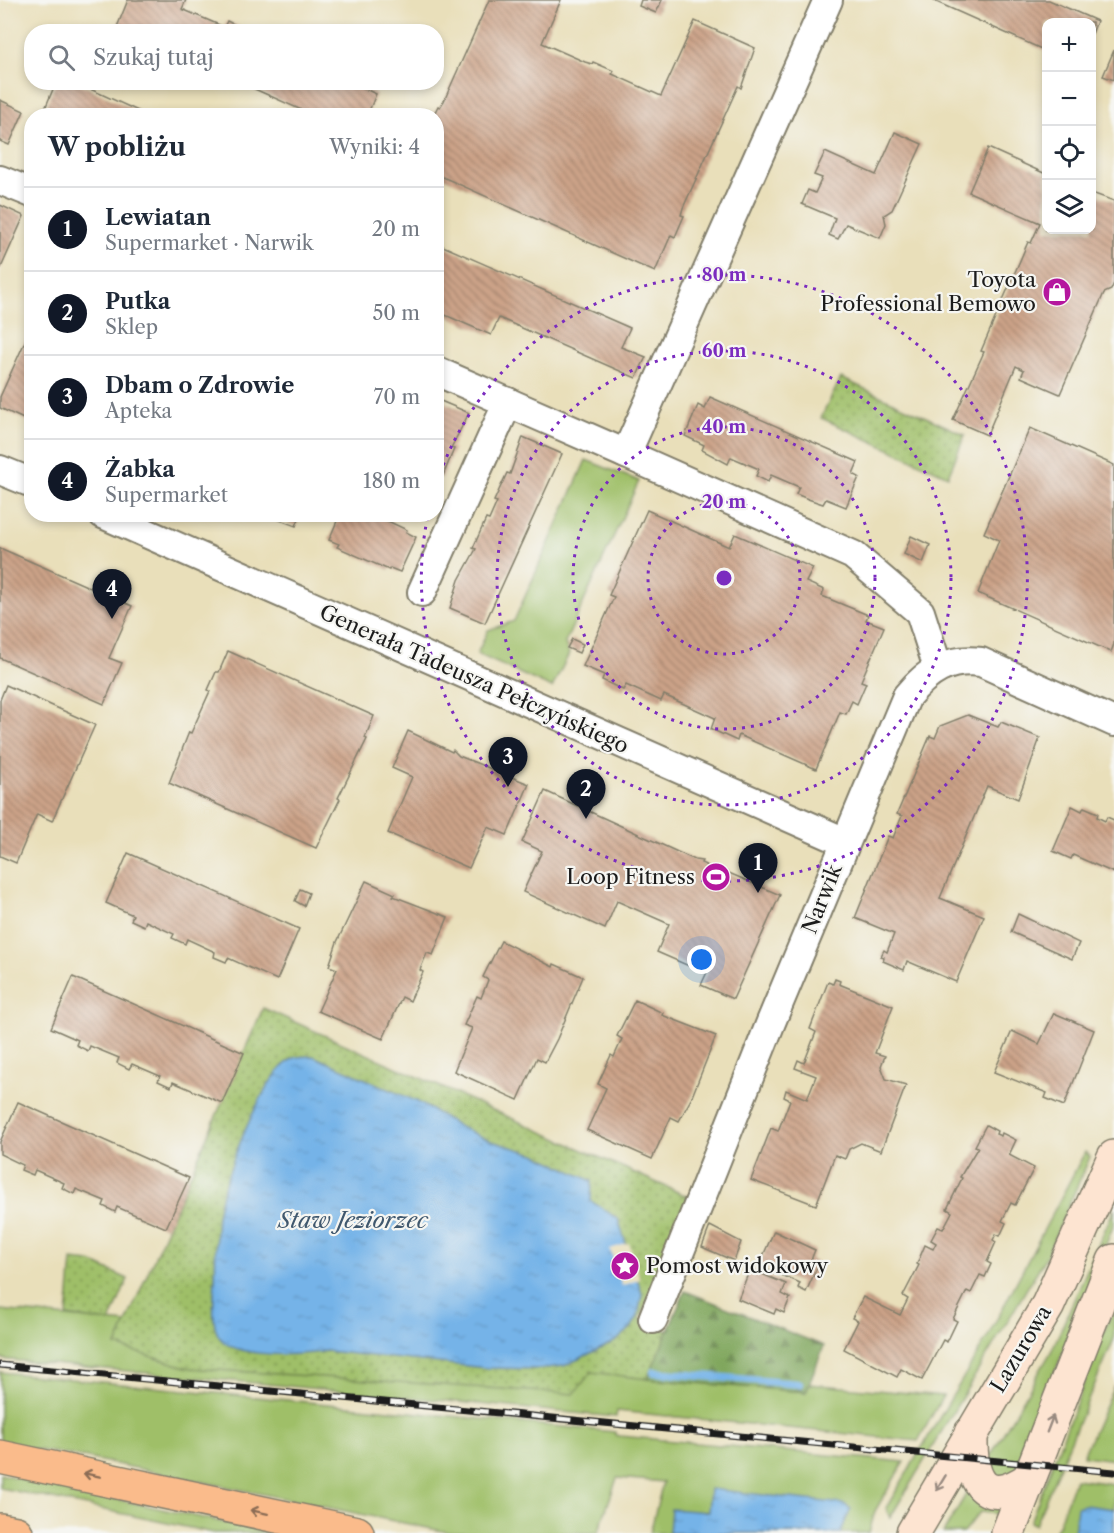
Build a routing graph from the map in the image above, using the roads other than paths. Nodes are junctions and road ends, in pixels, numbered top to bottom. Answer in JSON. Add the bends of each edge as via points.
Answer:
{"nodes":[{"id":1,"x":828,"y":0,"type":"edge"},
{"id":2,"x":0,"y":180,"type":"edge"},
{"id":3,"x":24,"y":190,"type":"edge"},
{"id":4,"x":444,"y":374,"type":"edge"},
{"id":5,"x":508,"y":402,"type":"junction"},
{"id":6,"x":626,"y":454,"type":"junction"},
{"id":7,"x":0,"y":470,"type":"edge"},
{"id":8,"x":24,"y":480,"type":"edge"},
{"id":9,"x":445,"y":516,"type":"edge"},
{"id":10,"x":121,"y":522,"type":"edge"},
{"id":11,"x":443,"y":522,"type":"edge"},
{"id":12,"x":422,"y":592,"type":"dead end"},
{"id":13,"x":939,"y":668,"type":"junction"},
{"id":14,"x":1114,"y":722,"type":"edge"},
{"id":15,"x":845,"y":842,"type":"junction"},
{"id":16,"x":1114,"y":1157,"type":"edge"},
{"id":17,"x":1114,"y":1261,"type":"edge"},
{"id":18,"x":653,"y":1319,"type":"dead end"},
{"id":19,"x":971,"y":1433,"type":"junction"},
{"id":20,"x":0,"y":1457,"type":"edge"},
{"id":21,"x":1029,"y":1479,"type":"junction"},
{"id":22,"x":0,"y":1530,"type":"edge"},
{"id":23,"x":16,"y":1533,"type":"edge"},
{"id":24,"x":357,"y":1533,"type":"edge"},
{"id":25,"x":913,"y":1533,"type":"edge"},
{"id":26,"x":1008,"y":1533,"type":"edge"}],
"edges":[{"from":1,"to":6,"type":"street"},
{"from":2,"to":3,"type":"street"},
{"from":4,"to":5,"type":"street"},
{"from":5,"to":6,"type":"street"},
{"from":5,"to":9,"type":"street"},
{"from":6,"to":13,"type":"street","via":[[853,555],[920,612]]},
{"from":7,"to":8,"type":"street"},
{"from":10,"to":15,"type":"street","name":"Generała Tadeusza Pełczyńskiego"},
{"from":11,"to":12,"type":"street"},
{"from":13,"to":14,"type":"street","name":"Narwik","via":[[961,660],[981,662]]},
{"from":13,"to":15,"type":"street","name":"Narwik","via":[[920,680],[907,696]]},
{"from":15,"to":18,"type":"street","name":"Narwik"},
{"from":16,"to":19,"type":"main road","name":"Lazurowa","via":[[1048,1305]]},
{"from":21,"to":17,"type":"main road","one_way":true},
{"from":19,"to":21,"type":"main road","via":[[971,1465],[981,1484],[996,1491],[1007,1490]]},
{"from":19,"to":25,"type":"main road","name":"Lazurowa","one_way":true},
{"from":24,"to":20,"type":"highway","one_way":true},
{"from":21,"to":26,"type":"main road"},
{"from":22,"to":23,"type":"highway"}]}
